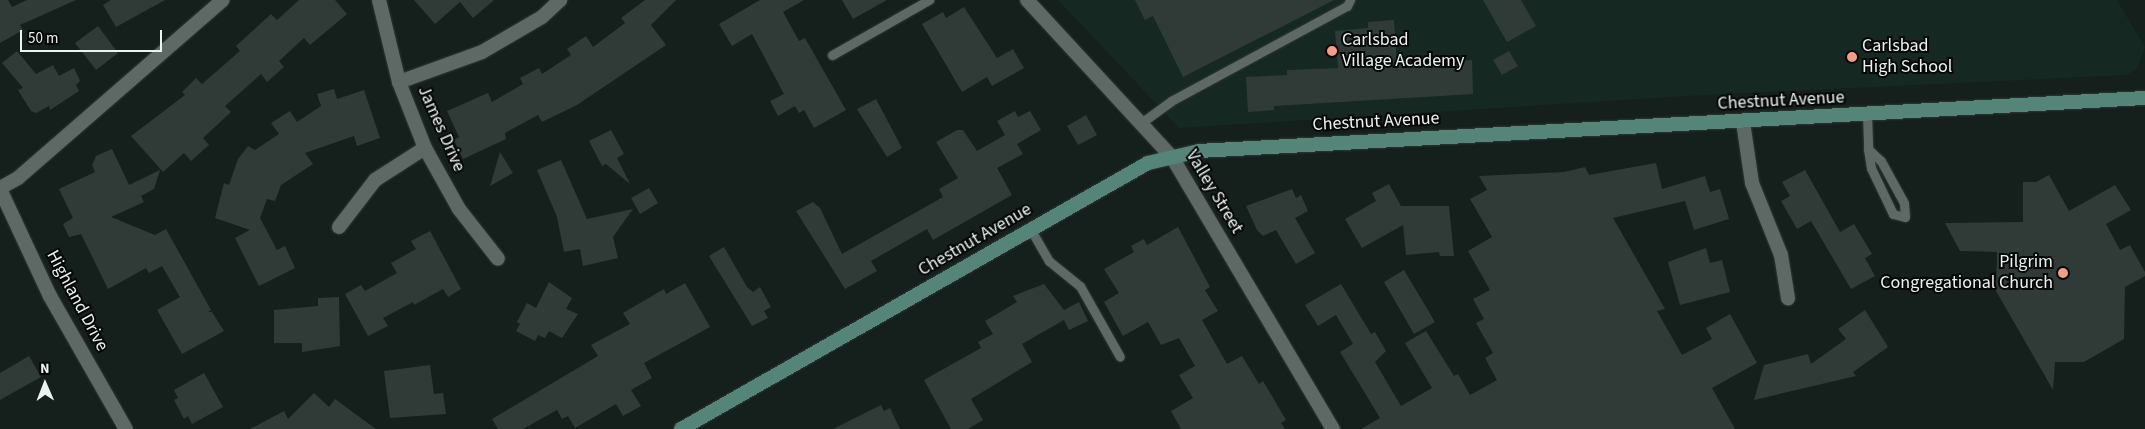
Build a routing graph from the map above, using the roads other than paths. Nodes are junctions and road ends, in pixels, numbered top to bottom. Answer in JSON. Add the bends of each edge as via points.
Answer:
{"nodes":[{"id":1,"x":223,"y":0,"type":"edge"},
{"id":2,"x":379,"y":0,"type":"edge"},
{"id":3,"x":560,"y":0,"type":"edge"},
{"id":4,"x":929,"y":0,"type":"edge"},
{"id":5,"x":1027,"y":0,"type":"edge"},
{"id":6,"x":1350,"y":0,"type":"edge"},
{"id":7,"x":832,"y":55,"type":"dead end"},
{"id":8,"x":399,"y":82,"type":"junction"},
{"id":9,"x":2145,"y":98,"type":"edge"},
{"id":10,"x":1867,"y":114,"type":"junction"},
{"id":11,"x":1743,"y":122,"type":"junction"},
{"id":12,"x":1141,"y":123,"type":"junction"},
{"id":13,"x":425,"y":148,"type":"junction"},
{"id":14,"x":1868,"y":149,"type":"junction"},
{"id":15,"x":1172,"y":157,"type":"junction"},
{"id":16,"x":0,"y":189,"type":"edge"},
{"id":17,"x":339,"y":227,"type":"dead end"},
{"id":18,"x":1030,"y":230,"type":"junction"},
{"id":19,"x":498,"y":259,"type":"dead end"},
{"id":20,"x":1788,"y":298,"type":"dead end"},
{"id":21,"x":1120,"y":357,"type":"dead end"},
{"id":22,"x":126,"y":429,"type":"edge"},
{"id":23,"x":681,"y":429,"type":"edge"},
{"id":24,"x":1333,"y":429,"type":"edge"}],
"edges":[{"from":1,"to":16,"type":"street","via":[[18,178]]},
{"from":2,"to":8,"type":"street","name":"James Drive"},
{"from":3,"to":8,"type":"street","via":[[542,17],[482,52]]},
{"from":4,"to":7,"type":"lane"},
{"from":5,"to":12,"type":"street","name":"Valley Street"},
{"from":6,"to":12,"type":"lane","via":[[1347,6],[1171,101]]},
{"from":8,"to":13,"type":"street","name":"James Drive"},
{"from":9,"to":10,"type":"main road","name":"Chestnut Avenue"},
{"from":10,"to":11,"type":"main road","name":"Chestnut Avenue"},
{"from":10,"to":14,"type":"lane"},
{"from":11,"to":15,"type":"main road","name":"Chestnut Avenue","via":[[1205,150]]},
{"from":11,"to":20,"type":"street","via":[[1752,183],[1781,255]]},
{"from":12,"to":15,"type":"street","name":"Valley Street"},
{"from":13,"to":17,"type":"street","via":[[374,180]]},
{"from":13,"to":19,"type":"street","name":"James Drive","via":[[459,209]]},
{"from":14,"to":14,"type":"lane","via":[[1871,168],[1893,214],[1905,217],[1904,203],[1881,161]]},
{"from":15,"to":18,"type":"main road","name":"Chestnut Avenue","via":[[1148,163]]},
{"from":15,"to":24,"type":"street","name":"Valley Street"},
{"from":16,"to":22,"type":"street","name":"Highland Drive","via":[[50,296]]},
{"from":18,"to":21,"type":"lane","via":[[1049,261],[1080,286]]},
{"from":18,"to":23,"type":"main road","name":"Chestnut Avenue"}]}
